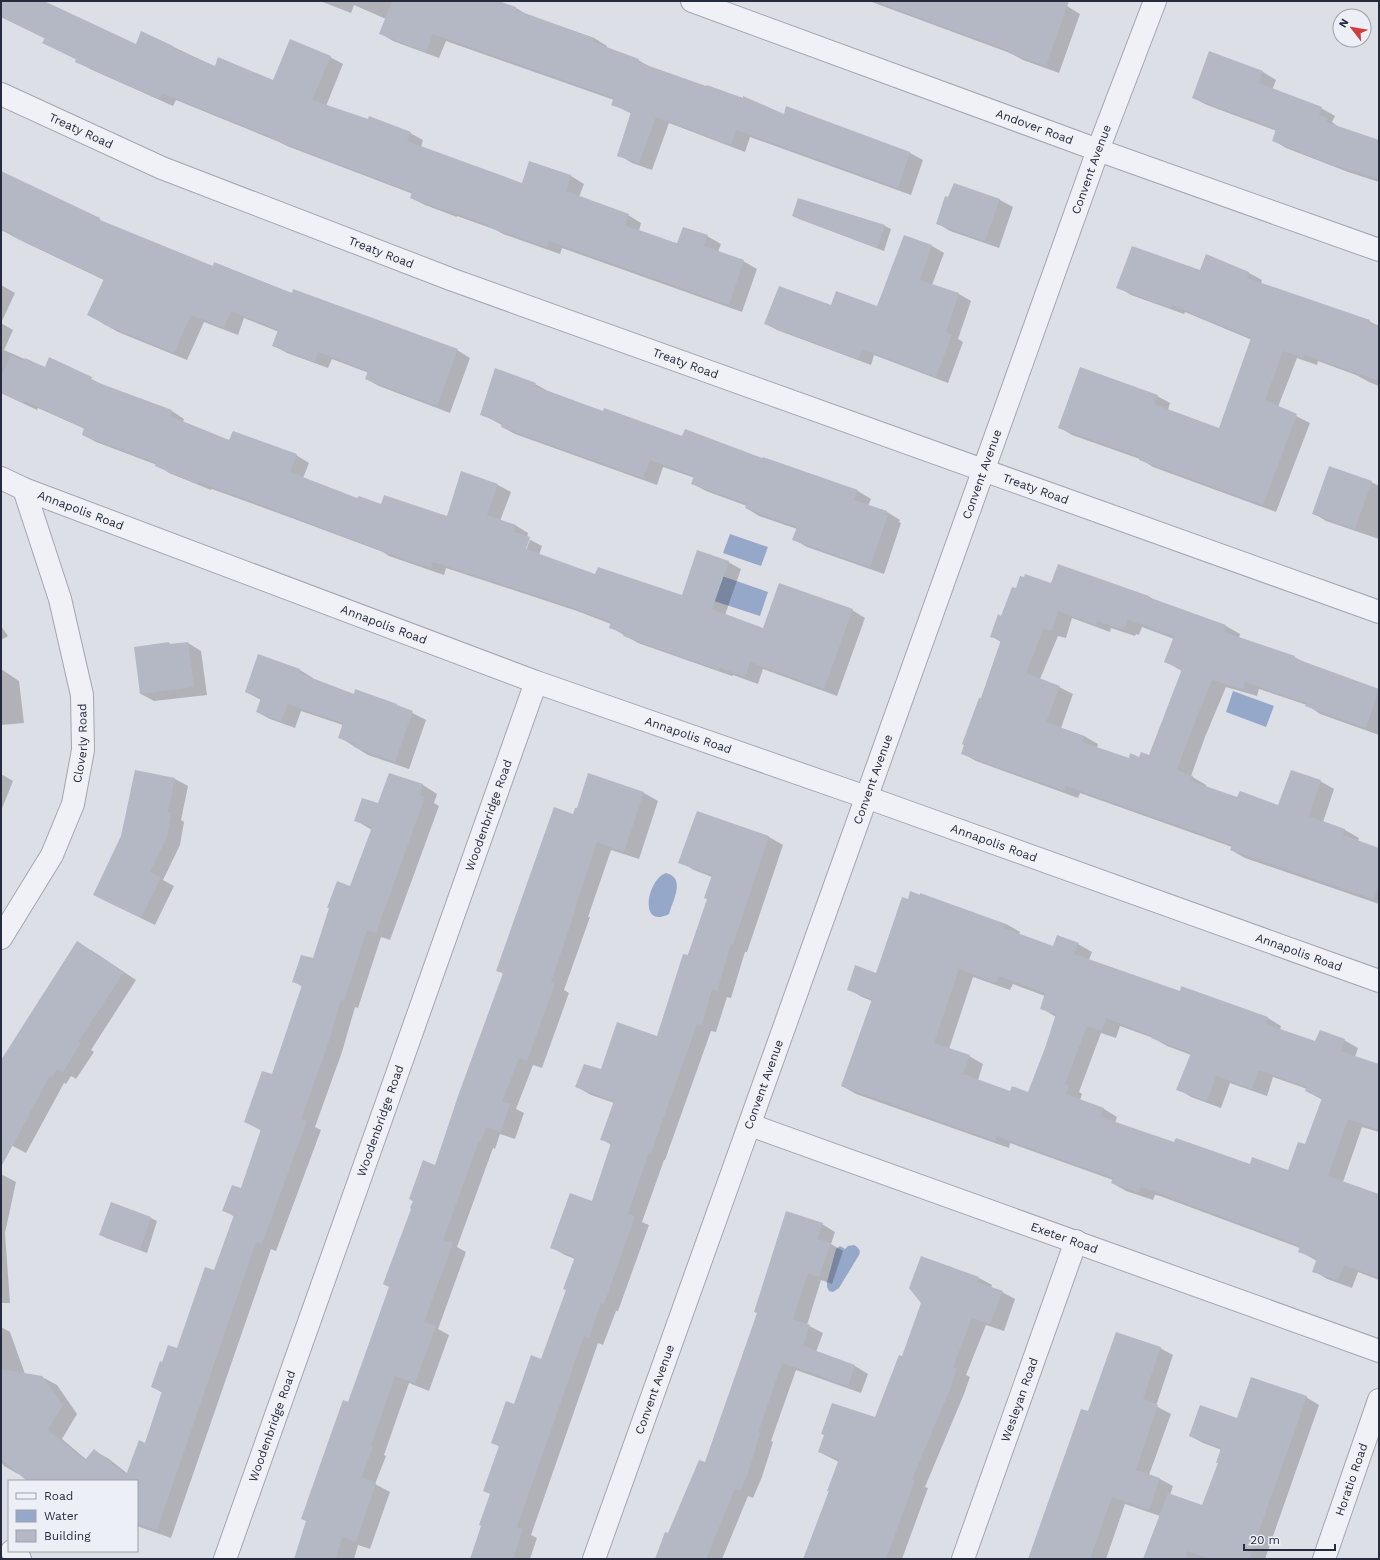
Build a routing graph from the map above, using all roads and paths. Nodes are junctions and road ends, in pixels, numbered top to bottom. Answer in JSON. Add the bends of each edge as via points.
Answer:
{"nodes":[{"id":1,"x":692,"y":1,"type":"edge"},
{"id":2,"x":1155,"y":1,"type":"edge"},
{"id":3,"x":1,"y":94,"type":"edge"},
{"id":4,"x":1098,"y":150,"type":"junction"},
{"id":5,"x":1379,"y":250,"type":"edge"},
{"id":6,"x":983,"y":470,"type":"junction"},
{"id":7,"x":1,"y":478,"type":"edge"},
{"id":8,"x":24,"y":489,"type":"junction"},
{"id":9,"x":1379,"y":612,"type":"edge"},
{"id":10,"x":536,"y":682,"type":"junction"},
{"id":11,"x":866,"y":797,"type":"junction"},
{"id":12,"x":1,"y":938,"type":"edge"},
{"id":13,"x":1379,"y":981,"type":"edge"},
{"id":14,"x":750,"y":1125,"type":"junction"},
{"id":15,"x":1076,"y":1241,"type":"junction"},
{"id":16,"x":1379,"y":1351,"type":"edge"},
{"id":17,"x":1379,"y":1400,"type":"edge"},
{"id":18,"x":225,"y":1559,"type":"edge"},
{"id":19,"x":594,"y":1559,"type":"edge"},
{"id":20,"x":963,"y":1559,"type":"edge"},
{"id":21,"x":1324,"y":1559,"type":"edge"}],
"edges":[{"from":1,"to":4,"type":"street","name":"Andover Road"},
{"from":2,"to":4,"type":"street","name":"Convent Avenue"},
{"from":3,"to":6,"type":"street","name":"Treaty Road","via":[[162,168],[453,280]]},
{"from":4,"to":5,"type":"street","name":"Andover Road"},
{"from":4,"to":6,"type":"street","name":"Convent Avenue"},
{"from":6,"to":9,"type":"street","name":"Treaty Road"},
{"from":6,"to":11,"type":"street","name":"Convent Avenue"},
{"from":7,"to":8,"type":"street","name":"Annapolis Road"},
{"from":8,"to":10,"type":"street","name":"Annapolis Road"},
{"from":8,"to":12,"type":"street","name":"Cloverly Road","via":[[60,599],[82,695],[83,750],[73,804],[52,855]]},
{"from":10,"to":11,"type":"street","name":"Annapolis Road"},
{"from":10,"to":18,"type":"street","name":"Woodenbridge Road"},
{"from":11,"to":13,"type":"street","name":"Annapolis Road"},
{"from":11,"to":14,"type":"street","name":"Convent Avenue"},
{"from":14,"to":15,"type":"street","name":"Exeter Road"},
{"from":14,"to":19,"type":"street","name":"Convent Avenue"},
{"from":15,"to":16,"type":"street","name":"Exeter Road"},
{"from":15,"to":20,"type":"street","name":"Wesleyan Road"},
{"from":17,"to":21,"type":"street","name":"Horatio Road"}]}
